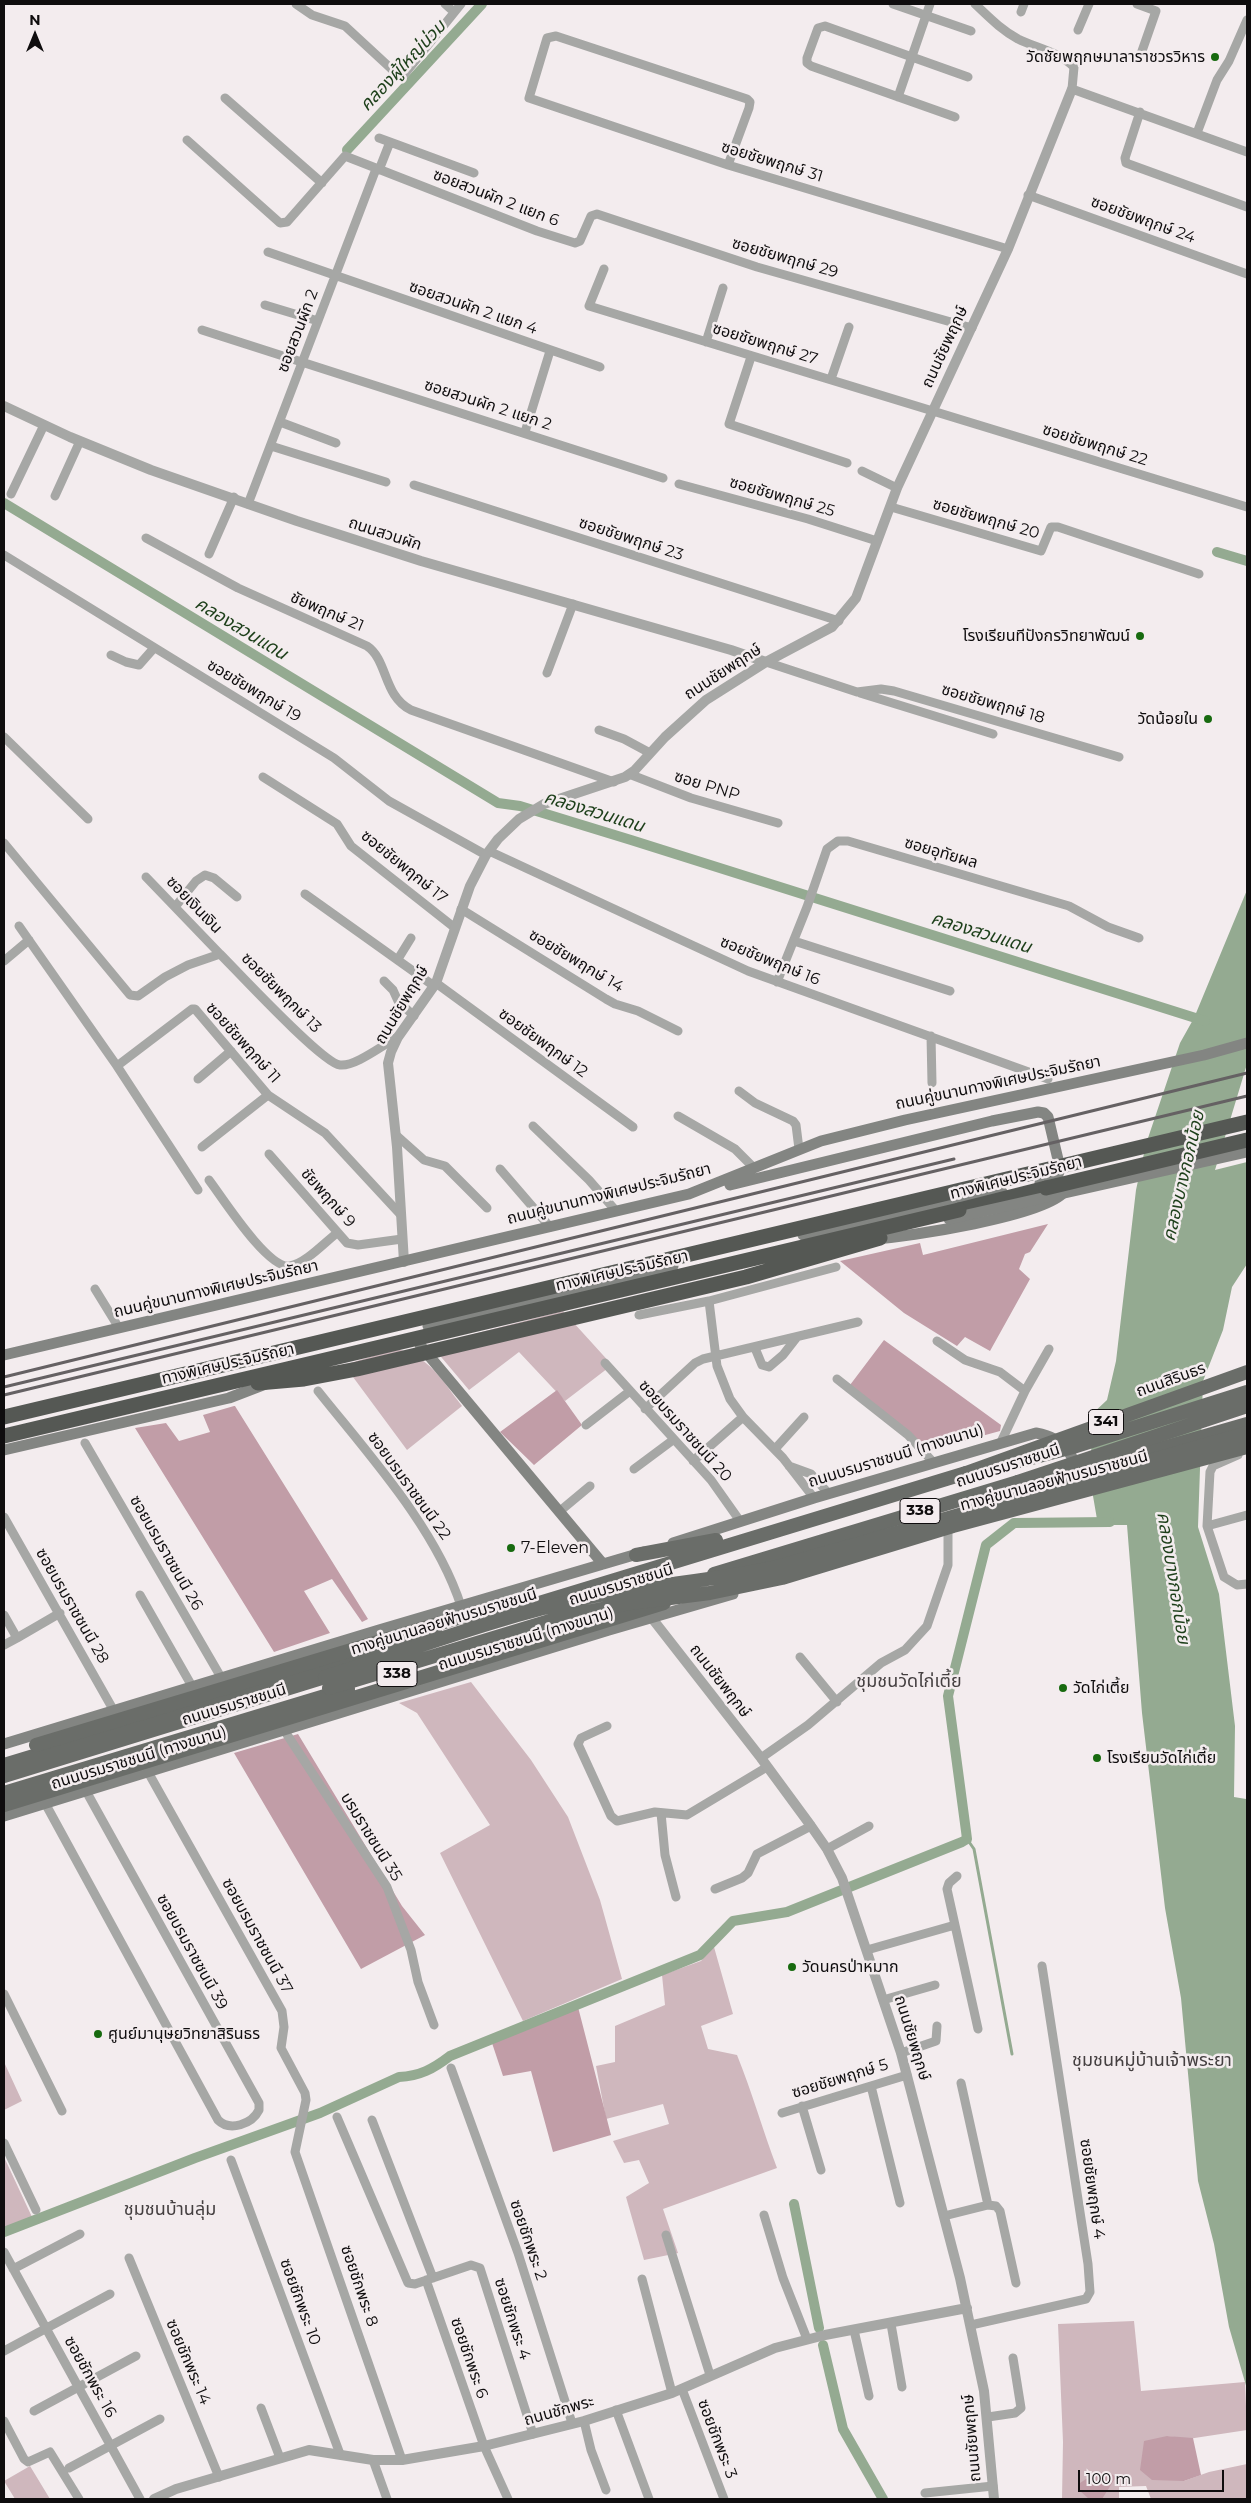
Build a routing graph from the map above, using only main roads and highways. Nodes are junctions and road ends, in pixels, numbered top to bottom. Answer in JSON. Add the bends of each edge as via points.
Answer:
{"nodes":[{"id":1,"x":1247,"y":1043,"type":"edge"},
{"id":2,"x":1247,"y":1122,"type":"edge"},
{"id":3,"x":1247,"y":1140,"type":"edge"},
{"id":4,"x":1247,"y":1152,"type":"edge"},
{"id":5,"x":733,"y":1178,"type":"junction"},
{"id":6,"x":689,"y":1194,"type":"junction"},
{"id":7,"x":779,"y":1246,"type":"junction"},
{"id":8,"x":428,"y":1329,"type":"junction"},
{"id":9,"x":403,"y":1342,"type":"junction"},
{"id":10,"x":420,"y":1345,"type":"junction"},
{"id":11,"x":4,"y":1355,"type":"edge"},
{"id":12,"x":1247,"y":1372,"type":"edge"},
{"id":13,"x":1247,"y":1392,"type":"edge"},
{"id":14,"x":1247,"y":1406,"type":"edge"},
{"id":15,"x":4,"y":1418,"type":"edge"},
{"id":16,"x":1247,"y":1424,"type":"edge"},
{"id":17,"x":1247,"y":1433,"type":"edge"},
{"id":18,"x":7,"y":1434,"type":"edge"},
{"id":19,"x":1247,"y":1447,"type":"edge"},
{"id":20,"x":4,"y":1450,"type":"edge"},
{"id":21,"x":966,"y":1473,"type":"junction"},
{"id":22,"x":1018,"y":1482,"type":"junction"},
{"id":23,"x":772,"y":1530,"type":"junction"},
{"id":24,"x":789,"y":1550,"type":"junction"},
{"id":25,"x":636,"y":1555,"type":"junction"},
{"id":26,"x":603,"y":1564,"type":"junction"},
{"id":27,"x":740,"y":1592,"type":"junction"},
{"id":28,"x":590,"y":1597,"type":"junction"},
{"id":29,"x":679,"y":1598,"type":"junction"},
{"id":30,"x":327,"y":1682,"type":"junction"},
{"id":31,"x":4,"y":1744,"type":"edge"},
{"id":32,"x":4,"y":1755,"type":"edge"},
{"id":33,"x":4,"y":1765,"type":"edge"},
{"id":34,"x":4,"y":1776,"type":"edge"},
{"id":35,"x":4,"y":1788,"type":"edge"},
{"id":36,"x":4,"y":1793,"type":"edge"},
{"id":37,"x":45,"y":1798,"type":"junction"},
{"id":38,"x":4,"y":1805,"type":"edge"},
{"id":39,"x":4,"y":1816,"type":"edge"}],
"edges":[{"from":1,"to":5,"type":"main road","name":"ถนนคู่ขนานทางพิเศษประจิมรัถยา","via":[[905,1120],[799,1148]]},
{"from":2,"to":15,"type":"highway","name":"ทางพิเศษประจิมรัถยา","bridge":true},
{"from":3,"to":18,"type":"highway","name":"ทางพิเศษประจิมรัถยา","bridge":true},
{"from":4,"to":7,"type":"main road","bridge":true,"via":[[902,1229]]},
{"from":5,"to":6,"type":"main road","name":"ถนนคู่ขนานทางพิเศษประจิมรัถยา"},
{"from":5,"to":7,"type":"main road","via":[[1015,1109],[1044,1108],[1054,1113],[1065,1161],[1066,1188],[1059,1198],[1045,1205],[899,1237]]},
{"from":6,"to":8,"type":"main road","via":[[1038,1112],[1048,1117],[1060,1168],[1058,1176],[1038,1184],[778,1240]]},
{"from":6,"to":11,"type":"main road","name":"ถนนคู่ขนานทางพิเศษประจิมรัถยา"},
{"from":7,"to":8,"type":"main road"},
{"from":8,"to":9,"type":"main road","via":[[421,1319],[407,1318],[399,1329]]},
{"from":8,"to":10,"type":"main road","via":[[426,1340]]},
{"from":9,"to":10,"type":"main road","via":[[411,1347]]},
{"from":9,"to":20,"type":"main road","via":[[314,1366],[229,1398]]},
{"from":10,"to":26,"type":"main road"},
{"from":12,"to":21,"type":"main road","name":"ถนนสิรินธร","number":"341","bridge":true},
{"from":13,"to":21,"type":"main road","name":"ถนนบรมราชชนนี","number":"338","bridge":true,"via":[[1056,1452]]},
{"from":14,"to":22,"type":"main road","name":"ถนนบรมราชชนนี","number":"338","bridge":true},
{"from":16,"to":22,"type":"main road","number":"341","bridge":true,"via":[[1118,1461]]},
{"from":17,"to":28,"type":"main road","name":"ทางคู่ขนานลอยฟ้าบรมราชชนนี","bridge":true,"via":[[780,1566],[729,1578]]},
{"from":19,"to":29,"type":"main road","name":"ทางคู่ขนานลอยฟ้าบรมราชชนนี","bridge":true,"via":[[953,1526],[782,1578]]},
{"from":21,"to":23,"type":"main road","name":"ถนนบรมราชชนนี","number":"338"},
{"from":22,"to":24,"type":"main road","name":"ถนนบรมราชชนนี","number":"338"},
{"from":23,"to":25,"type":"main road"},
{"from":23,"to":33,"type":"main road","name":"ถนนบรมราชชนนี","number":"338"},
{"from":24,"to":27,"type":"main road"},
{"from":24,"to":36,"type":"main road","name":"ถนนบรมราชชนนี","number":"338","via":[[334,1694]]},
{"from":25,"to":26,"type":"main road","name":"ถนนบรมราชชนนี (ทางขนาน)"},
{"from":25,"to":27,"type":"main road","name":"ถนนบรมราชชนนี (ทางขนาน)","number":"338","via":[[1023,1436],[1048,1435],[1071,1453],[1077,1478],[1075,1490],[1061,1500]]},
{"from":26,"to":31,"type":"main road","name":"ถนนบรมราชชนนี (ทางขนาน)"},
{"from":27,"to":37,"type":"main road","name":"ถนนบรมราชชนนี (ทางขนาน)","number":"338","via":[[86,1791]]},
{"from":28,"to":30,"type":"main road","name":"ทางคู่ขนานลอยฟ้าบรมราชชนนี","bridge":true,"via":[[512,1618]]},
{"from":28,"to":32,"type":"main road","bridge":true,"via":[[495,1609],[461,1617]]},
{"from":29,"to":30,"type":"main road","name":"ทางคู่ขนานลอยฟ้าบรมราชชนนี","bridge":true,"via":[[566,1616]]},
{"from":29,"to":37,"type":"main road","bridge":true},
{"from":30,"to":34,"type":"main road","name":"ทางคู่ขนานลอยฟ้าบรมราชชนนี"},
{"from":30,"to":35,"type":"main road","name":"ทางคู่ขนานลอยฟ้าบรมราชชนนี"},
{"from":37,"to":38,"type":"main road"},
{"from":37,"to":39,"type":"main road","name":"ถนนบรมราชชนนี (ทางขนาน)","number":"338"}]}
